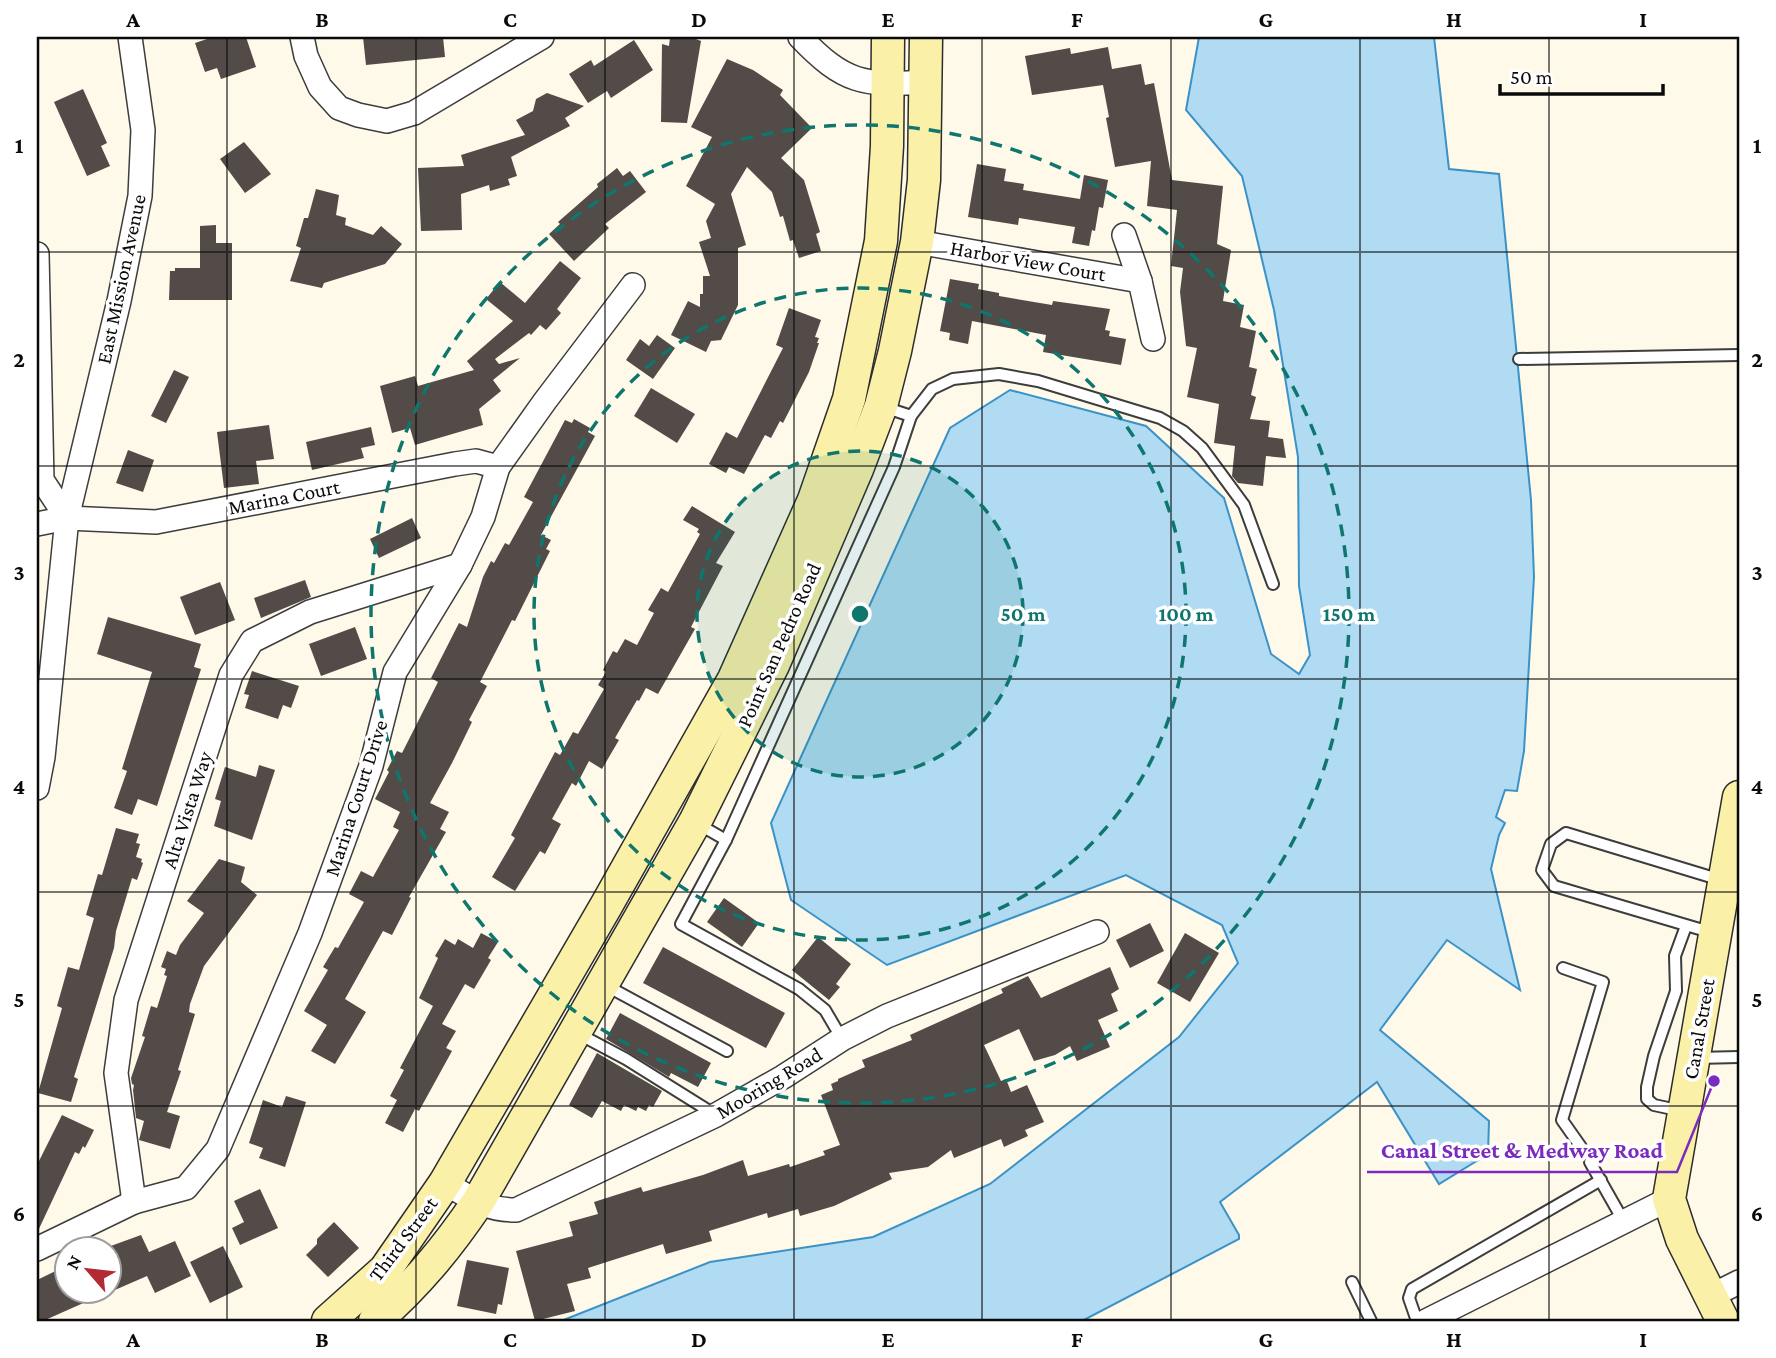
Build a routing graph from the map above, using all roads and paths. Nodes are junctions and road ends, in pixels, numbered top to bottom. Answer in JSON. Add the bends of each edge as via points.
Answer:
{"nodes":[{"id":1,"x":130,"y":37,"type":"edge"},
{"id":2,"x":302,"y":37,"type":"edge"},
{"id":3,"x":542,"y":37,"type":"edge"},
{"id":4,"x":800,"y":37,"type":"edge"},
{"id":5,"x":888,"y":37,"type":"edge"},
{"id":6,"x":926,"y":37,"type":"edge"},
{"id":7,"x":925,"y":82,"type":"junction"},
{"id":8,"x":887,"y":84,"type":"junction"},
{"id":9,"x":1124,"y":235,"type":"dead end"},
{"id":10,"x":917,"y":242,"type":"junction"},
{"id":11,"x":37,"y":254,"type":"edge"},
{"id":12,"x":1140,"y":281,"type":"junction"},
{"id":13,"x":633,"y":285,"type":"dead end"},
{"id":14,"x":1153,"y":339,"type":"dead end"},
{"id":15,"x":1739,"y":355,"type":"edge"},
{"id":16,"x":1519,"y":359,"type":"dead end"},
{"id":17,"x":881,"y":406,"type":"junction"},
{"id":18,"x":911,"y":416,"type":"junction"},
{"id":19,"x":499,"y":467,"type":"junction"},
{"id":20,"x":67,"y":518,"type":"junction"},
{"id":21,"x":37,"y":524,"type":"edge"},
{"id":22,"x":460,"y":565,"type":"junction"},
{"id":23,"x":1273,"y":584,"type":"dead end"},
{"id":24,"x":37,"y":788,"type":"edge"},
{"id":25,"x":1739,"y":797,"type":"edge"},
{"id":26,"x":695,"y":822,"type":"junction"},
{"id":27,"x":726,"y":840,"type":"junction"},
{"id":28,"x":1730,"y":873,"type":"edge"},
{"id":29,"x":1701,"y":930,"type":"junction"},
{"id":30,"x":1097,"y":932,"type":"dead end"},
{"id":31,"x":1563,"y":968,"type":"dead end"},
{"id":32,"x":602,"y":984,"type":"junction"},
{"id":33,"x":575,"y":1032,"type":"junction"},
{"id":34,"x":842,"y":1039,"type":"junction"},
{"id":35,"x":727,"y":1051,"type":"dead end"},
{"id":36,"x":1739,"y":1057,"type":"edge"},
{"id":37,"x":1693,"y":1058,"type":"junction"},
{"id":38,"x":1684,"y":1111,"type":"junction"},
{"id":39,"x":716,"y":1115,"type":"junction"},
{"id":40,"x":1581,"y":1147,"type":"dead end"},
{"id":41,"x":1590,"y":1162,"type":"dead end"},
{"id":42,"x":1601,"y":1180,"type":"junction"},
{"id":43,"x":445,"y":1183,"type":"junction"},
{"id":44,"x":1669,"y":1199,"type":"junction"},
{"id":45,"x":134,"y":1202,"type":"junction"},
{"id":46,"x":478,"y":1202,"type":"junction"},
{"id":47,"x":1624,"y":1222,"type":"junction"},
{"id":48,"x":37,"y":1249,"type":"edge"},
{"id":49,"x":1352,"y":1282,"type":"dead end"},
{"id":50,"x":1739,"y":1282,"type":"edge"},
{"id":51,"x":1717,"y":1309,"type":"edge"},
{"id":52,"x":328,"y":1321,"type":"edge"},
{"id":53,"x":375,"y":1321,"type":"edge"},
{"id":54,"x":1371,"y":1321,"type":"edge"},
{"id":55,"x":1417,"y":1321,"type":"edge"},
{"id":56,"x":1426,"y":1321,"type":"edge"}],
"edges":[{"from":1,"to":20,"type":"street","name":"East Mission Avenue","via":[[142,130],[140,196]]},
{"from":2,"to":3,"type":"street","via":[[320,87],[339,108],[387,121],[424,107]]},
{"from":4,"to":8,"type":"street","via":[[837,71]]},
{"from":5,"to":8,"type":"main road","name":"Point San Pedro Road"},
{"from":6,"to":7,"type":"main road","name":"Point San Pedro Road"},
{"from":7,"to":8,"type":"street"},
{"from":7,"to":10,"type":"main road","name":"Point San Pedro Road","via":[[924,180]]},
{"from":8,"to":43,"type":"main road","name":"Point San Pedro Road","via":[[881,241],[849,399],[814,500],[734,679]]},
{"from":9,"to":12,"type":"street","name":"Harbor View Court"},
{"from":10,"to":12,"type":"street","name":"Harbor View Court"},
{"from":10,"to":17,"type":"main road","name":"Point San Pedro Road"},
{"from":11,"to":20,"type":"street","via":[[42,480]]},
{"from":12,"to":14,"type":"street","name":"Harbor View Court"},
{"from":13,"to":19,"type":"street","name":"Marina Court Drive"},
{"from":15,"to":16,"type":"lane"},
{"from":17,"to":18,"type":"lane"},
{"from":17,"to":26,"type":"main road","name":"Point San Pedro Road","via":[[773,665]]},
{"from":18,"to":23,"type":"lane","via":[[932,389],[942,384],[999,374],[1038,381],[1160,418],[1202,448],[1244,505]]},
{"from":18,"to":27,"type":"lane","via":[[894,467]]},
{"from":19,"to":20,"type":"street","name":"Marina Court","via":[[476,461],[454,464],[156,522]]},
{"from":19,"to":22,"type":"street","name":"Marina Court Drive","via":[[483,517]]},
{"from":20,"to":21,"type":"street","name":"Marina Court"},
{"from":20,"to":24,"type":"street","name":"East Mission Avenue"},
{"from":22,"to":45,"type":"street","name":"Marina Court Drive","via":[[395,672],[371,766],[310,933],[218,1149],[186,1188]]},
{"from":22,"to":45,"type":"street","name":"Alta Vista Way","via":[[310,612],[252,641],[231,675],[126,1000],[116,1073]]},
{"from":25,"to":28,"type":"main road","name":"Canal Street"},
{"from":26,"to":27,"type":"lane"},
{"from":26,"to":32,"type":"main road","name":"Point San Pedro Road"},
{"from":27,"to":34,"type":"lane","via":[[681,924],[799,989],[825,1010]]},
{"from":28,"to":29,"type":"main road","name":"Canal Street"},
{"from":28,"to":29,"type":"lane","via":[[1566,833],[1551,844],[1542,870],[1554,886]]},
{"from":29,"to":37,"type":"main road","name":"Canal Street"},
{"from":29,"to":38,"type":"lane","via":[[1675,956],[1676,991],[1647,1087],[1647,1099],[1654,1105]]},
{"from":30,"to":34,"type":"street","name":"Mooring Road","via":[[887,1016]]},
{"from":31,"to":40,"type":"lane","via":[[1603,982],[1562,1120]]},
{"from":32,"to":33,"type":"main road","name":"Point San Pedro Road"},
{"from":32,"to":35,"type":"lane"},
{"from":33,"to":39,"type":"lane"},
{"from":33,"to":46,"type":"main road","name":"Point San Pedro Road"},
{"from":34,"to":39,"type":"street","name":"Mooring Road"},
{"from":36,"to":37,"type":"lane"},
{"from":37,"to":38,"type":"main road","name":"Canal Street"},
{"from":38,"to":44,"type":"main road","name":"Canal Street"},
{"from":39,"to":46,"type":"street","name":"Mooring Road","via":[[516,1210],[498,1210]]},
{"from":41,"to":42,"type":"lane"},
{"from":42,"to":47,"type":"lane"},
{"from":42,"to":55,"type":"lane","via":[[1412,1289],[1409,1298]]},
{"from":43,"to":46,"type":"street","name":"Mooring Road"},
{"from":43,"to":52,"type":"main road","name":"Third Street","via":[[385,1270]]},
{"from":44,"to":47,"type":"street"},
{"from":44,"to":51,"type":"main road","via":[[1682,1239]]},
{"from":45,"to":48,"type":"street","name":"Marina Court Drive"},
{"from":46,"to":53,"type":"main road","name":"Third Street","via":[[411,1290]]},
{"from":47,"to":56,"type":"street"},
{"from":49,"to":54,"type":"lane"},
{"from":50,"to":51,"type":"street"}]}
